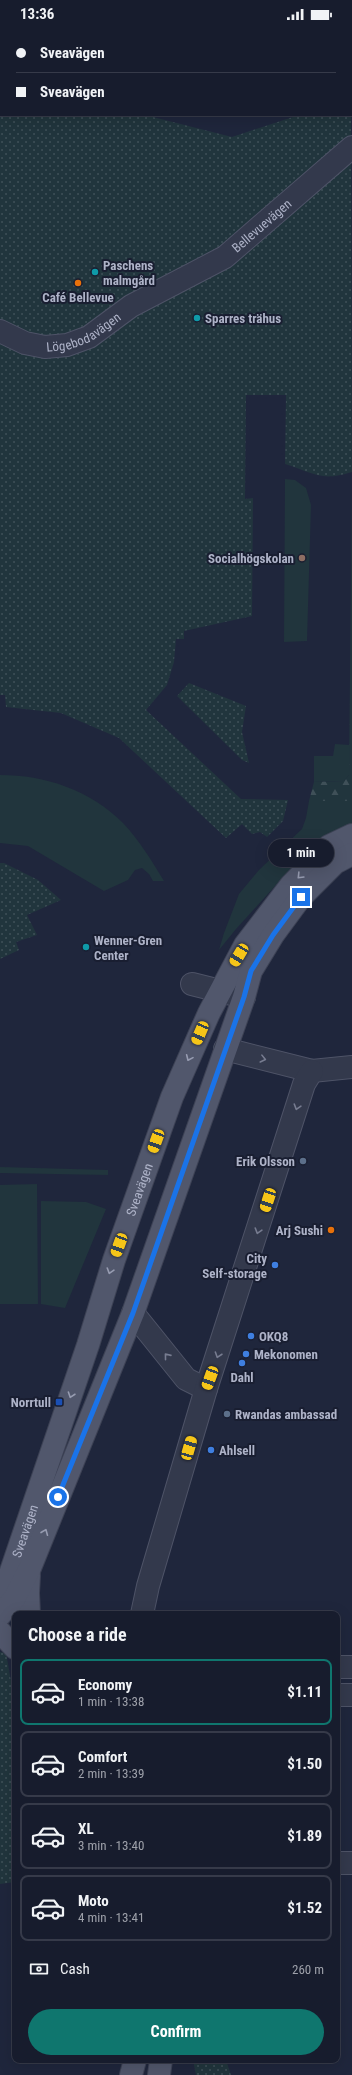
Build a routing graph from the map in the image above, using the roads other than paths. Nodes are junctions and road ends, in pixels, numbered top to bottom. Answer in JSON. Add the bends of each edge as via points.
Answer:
{"nodes":[{"id":1,"x":352,"y":147,"type":"edge"},
{"id":2,"x":161,"y":291,"type":"joint"},
{"id":3,"x":0,"y":330,"type":"edge"},
{"id":4,"x":352,"y":835,"type":"edge"},
{"id":5,"x":352,"y":854,"type":"edge"},
{"id":6,"x":192,"y":984,"type":"dead end"},
{"id":7,"x":220,"y":991,"type":"junction"},
{"id":8,"x":244,"y":997,"type":"junction"},
{"id":9,"x":225,"y":1049,"type":"junction"},
{"id":10,"x":352,"y":1067,"type":"edge"},
{"id":11,"x":312,"y":1071,"type":"junction"},
{"id":12,"x":133,"y":1313,"type":"junction"},
{"id":13,"x":206,"y":1389,"type":"junction"},
{"id":14,"x":30,"y":1568,"type":"junction"},
{"id":15,"x":0,"y":1587,"type":"edge"},
{"id":16,"x":29,"y":1611,"type":"edge"},
{"id":17,"x":143,"y":1611,"type":"edge"},
{"id":18,"x":5,"y":1612,"type":"edge"},
{"id":19,"x":0,"y":1632,"type":"edge"},
{"id":20,"x":0,"y":1642,"type":"edge"},
{"id":21,"x":12,"y":1645,"type":"edge"},
{"id":22,"x":12,"y":1647,"type":"edge"},
{"id":23,"x":340,"y":1667,"type":"edge"},
{"id":24,"x":352,"y":1667,"type":"edge"},
{"id":25,"x":340,"y":1695,"type":"edge"},
{"id":26,"x":352,"y":1695,"type":"edge"},
{"id":27,"x":340,"y":1863,"type":"edge"},
{"id":28,"x":352,"y":1863,"type":"edge"},
{"id":29,"x":134,"y":2063,"type":"edge"},
{"id":30,"x":161,"y":2063,"type":"edge"},
{"id":31,"x":131,"y":2075,"type":"edge"},
{"id":32,"x":159,"y":2075,"type":"edge"}],
"edges":[{"from":1,"to":2,"type":"street","name":"Bellevuevägen","via":[[225,257]]},
{"from":2,"to":3,"type":"street","name":"Lögebodavägen","via":[[132,306],[89,336],[67,345],[45,347],[25,343]]},
{"from":4,"to":7,"type":"main road","name":"Sveavägen","one_way":true,"via":[[329,846],[291,885],[245,945]]},
{"from":5,"to":8,"type":"main road","name":"Sveavägen","via":[[335,863],[301,897],[251,971]]},
{"from":6,"to":7,"type":"street"},
{"from":7,"to":8,"type":"street"},
{"from":7,"to":15,"type":"main road","name":"Sveavägen","one_way":true,"via":[[172,1096],[114,1260],[88,1345],[10,1574]]},
{"from":8,"to":9,"type":"main road","name":"Sveavägen"},
{"from":9,"to":11,"type":"street","one_way":true},
{"from":9,"to":12,"type":"main road","name":"Sveavägen"},
{"from":10,"to":11,"type":"street"},
{"from":11,"to":13,"type":"street","one_way":true,"via":[[304,1084]]},
{"from":13,"to":12,"type":"street","one_way":true,"via":[[186,1379]]},
{"from":14,"to":12,"type":"main road","name":"Sveavägen","one_way":true},
{"from":13,"to":17,"type":"street"},
{"from":14,"to":16,"type":"main road"},
{"from":14,"to":18,"type":"main road"},
{"from":19,"to":21,"type":"main road"},
{"from":20,"to":22,"type":"main road"},
{"from":23,"to":24,"type":"street"},
{"from":25,"to":26,"type":"street"},
{"from":27,"to":28,"type":"street"},
{"from":29,"to":31,"type":"main road"},
{"from":30,"to":32,"type":"main road"}]}
